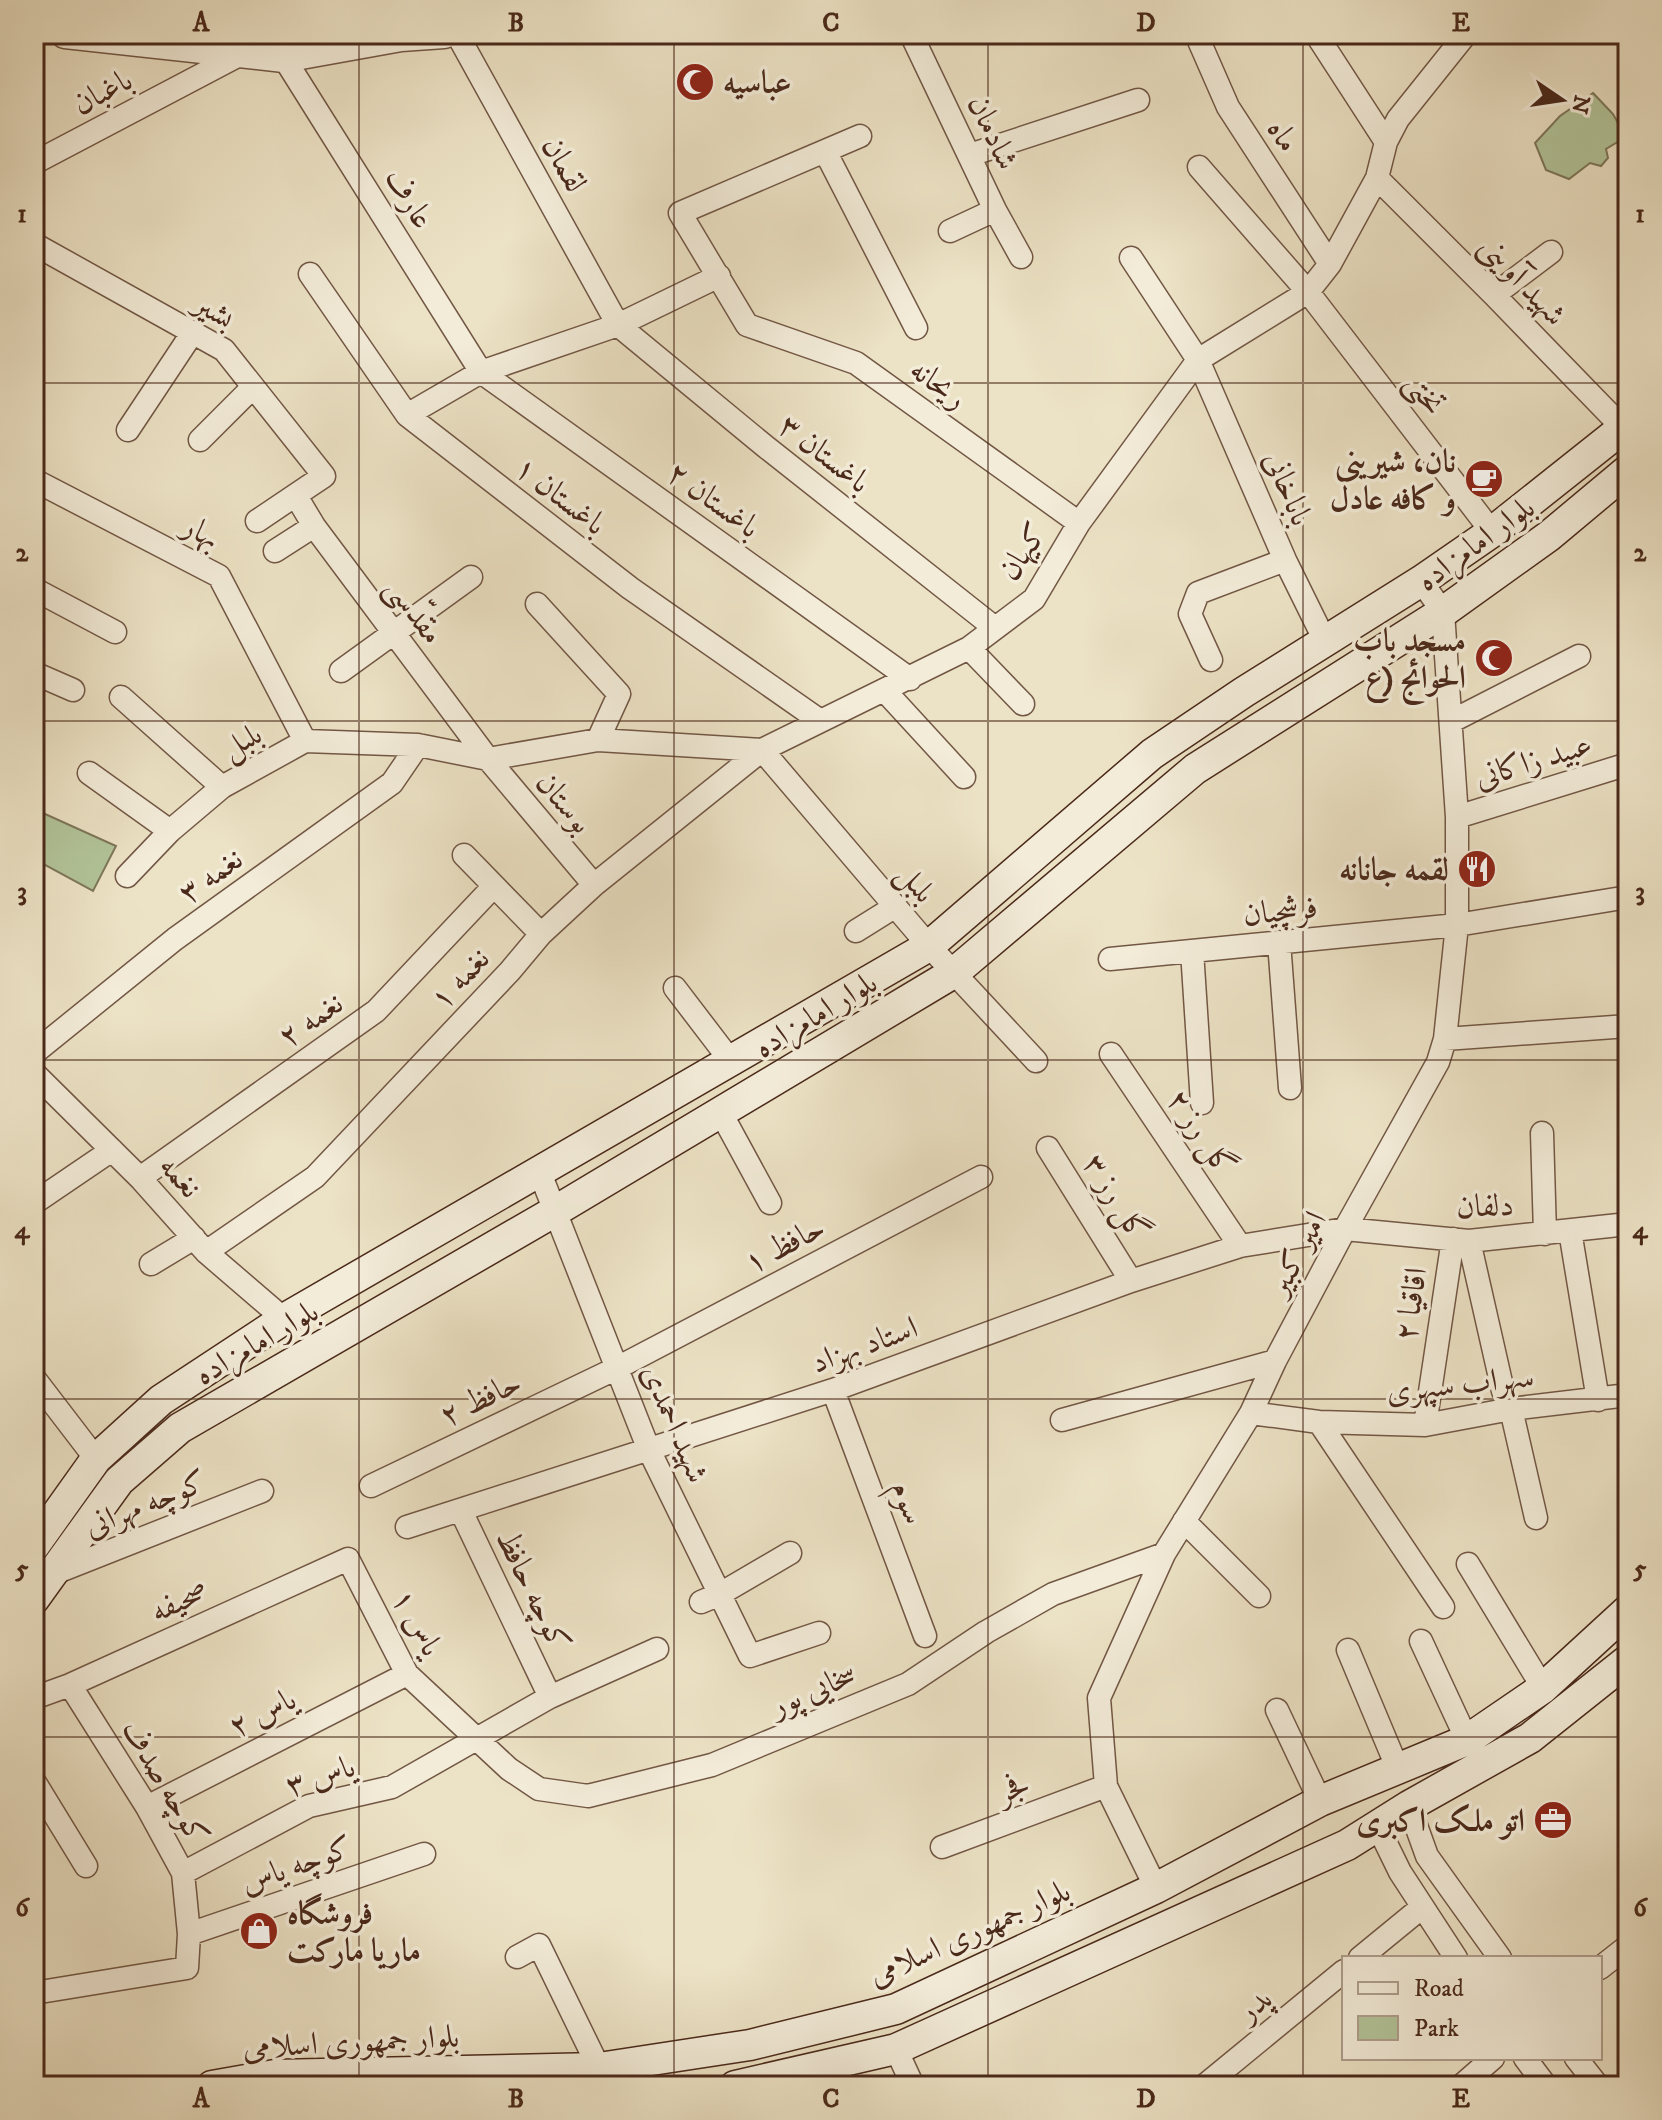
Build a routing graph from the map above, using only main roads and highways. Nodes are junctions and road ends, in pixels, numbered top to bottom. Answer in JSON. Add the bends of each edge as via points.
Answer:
{"nodes":[{"id":1,"x":1625,"y":426,"type":"edge"},
{"id":2,"x":1628,"y":470,"type":"edge"},
{"id":3,"x":34,"y":1546,"type":"edge"},
{"id":4,"x":42,"y":1587,"type":"edge"},
{"id":5,"x":1628,"y":1610,"type":"edge"},
{"id":6,"x":1628,"y":1660,"type":"edge"},
{"id":7,"x":1320,"y":1801,"type":"junction"},
{"id":8,"x":1347,"y":1845,"type":"junction"},
{"id":9,"x":276,"y":2081,"type":"edge"},
{"id":10,"x":212,"y":2086,"type":"edge"},
{"id":11,"x":735,"y":2086,"type":"edge"}],
"edges":[{"from":1,"to":3,"type":"main road","name":"بلوار امامزاده","via":[[1492,532],[1152,754],[929,946],[284,1319],[161,1400],[96,1459]]},
{"from":2,"to":4,"type":"main road","name":"بلوار امامزاده","via":[[1549,536],[1443,612],[1195,769],[955,972],[180,1428],[119,1481]]},
{"from":5,"to":7,"type":"main road","name":"بلوار جمهوری اسلامی","via":[[1543,1688],[1467,1740]]},
{"from":6,"to":8,"type":"main road","via":[[1530,1738]]},
{"from":7,"to":8,"type":"main road"},
{"from":7,"to":9,"type":"main road","name":"بلوار جمهوری اسلامی","via":[[1156,1888],[896,2009],[750,2045],[599,2068]]},
{"from":8,"to":11,"type":"main road","via":[[896,2049]]},
{"from":9,"to":10,"type":"main road","name":"بلوار جمهوری اسلامی"}]}
